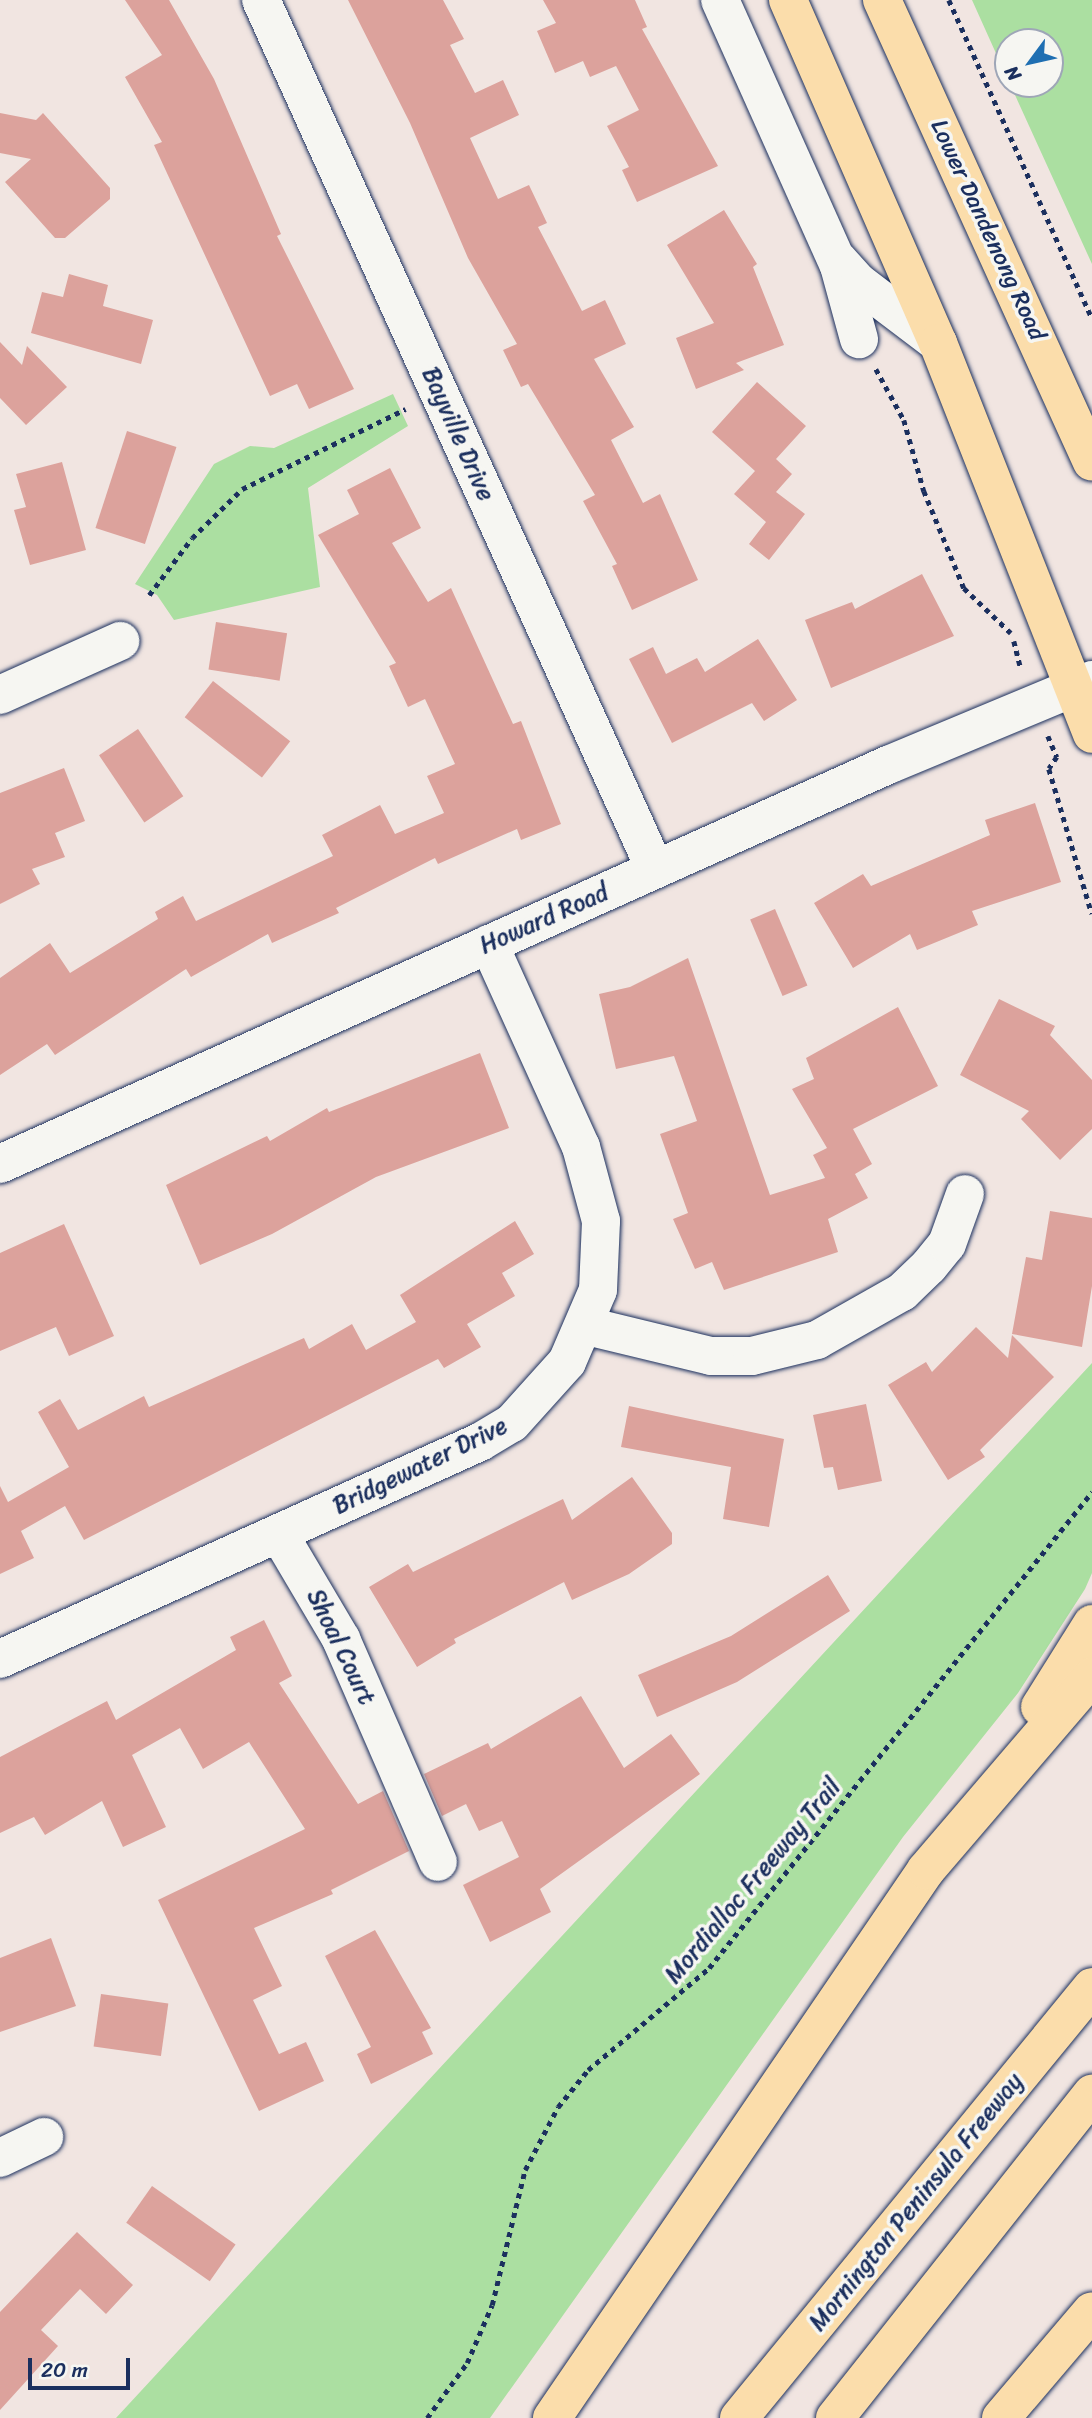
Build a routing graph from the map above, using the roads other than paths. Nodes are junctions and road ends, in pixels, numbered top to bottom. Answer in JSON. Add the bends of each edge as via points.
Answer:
{"nodes":[{"id":1,"x":261,"y":0,"type":"edge"},
{"id":2,"x":720,"y":0,"type":"edge"},
{"id":3,"x":788,"y":0,"type":"edge"},
{"id":4,"x":883,"y":0,"type":"edge"},
{"id":5,"x":833,"y":253,"type":"junction"},
{"id":6,"x":859,"y":339,"type":"road end"},
{"id":7,"x":939,"y":343,"type":"junction"},
{"id":8,"x":1092,"y":462,"type":"edge"},
{"id":9,"x":120,"y":641,"type":"dead end"},
{"id":10,"x":1084,"y":684,"type":"edge"},
{"id":11,"x":0,"y":695,"type":"edge"},
{"id":12,"x":1092,"y":734,"type":"edge"},
{"id":13,"x":655,"y":869,"type":"junction"},
{"id":14,"x":489,"y":944,"type":"junction"},
{"id":15,"x":0,"y":1164,"type":"edge"},
{"id":16,"x":965,"y":1194,"type":"dead end"},
{"id":17,"x":587,"y":1326,"type":"junction"},
{"id":18,"x":279,"y":1534,"type":"junction"},
{"id":19,"x":1092,"y":1624,"type":"edge"},
{"id":20,"x":0,"y":1660,"type":"edge"},
{"id":21,"x":1092,"y":1676,"type":"edge"},
{"id":22,"x":967,"y":1821,"type":"junction"},
{"id":23,"x":438,"y":1862,"type":"dead end"},
{"id":24,"x":1092,"y":1987,"type":"edge"},
{"id":25,"x":1092,"y":2094,"type":"edge"},
{"id":26,"x":44,"y":2137,"type":"dead end"},
{"id":27,"x":0,"y":2158,"type":"edge"},
{"id":28,"x":1092,"y":2311,"type":"edge"},
{"id":29,"x":552,"y":2418,"type":"edge"},
{"id":30,"x":739,"y":2418,"type":"edge"},
{"id":31,"x":835,"y":2418,"type":"edge"},
{"id":32,"x":1001,"y":2418,"type":"edge"}],
"edges":[{"from":1,"to":13,"type":"street","name":"Bayville Drive"},
{"from":2,"to":5,"type":"street"},
{"from":3,"to":7,"type":"highway"},
{"from":4,"to":8,"type":"highway","name":"Lower Dandenong Road"},
{"from":5,"to":6,"type":"street"},
{"from":5,"to":7,"type":"street","via":[[859,284]]},
{"from":7,"to":10,"type":"highway"},
{"from":9,"to":11,"type":"street"},
{"from":10,"to":12,"type":"highway"},
{"from":10,"to":13,"type":"street","name":"Howard Road"},
{"from":13,"to":14,"type":"street","name":"Howard Road"},
{"from":14,"to":15,"type":"street","name":"Howard Road"},
{"from":14,"to":17,"type":"street","name":"Bridgewater Drive","via":[[594,1182],[602,1257]]},
{"from":16,"to":17,"type":"street","via":[[947,1244],[920,1274],[872,1311],[817,1340],[752,1356],[711,1356]]},
{"from":17,"to":18,"type":"street","name":"Bridgewater Drive","via":[[567,1362],[512,1423]]},
{"from":18,"to":20,"type":"street","name":"Bridgewater Drive"},
{"from":18,"to":23,"type":"street","name":"Shoal Court","via":[[341,1639]]},
{"from":19,"to":22,"type":"highway"},
{"from":21,"to":22,"type":"highway"},
{"from":22,"to":29,"type":"highway","via":[[861,1959]]},
{"from":24,"to":30,"type":"highway","name":"Mornington Peninsula Freeway"},
{"from":25,"to":31,"type":"highway"},
{"from":26,"to":27,"type":"street"},
{"from":28,"to":32,"type":"highway"}]}
